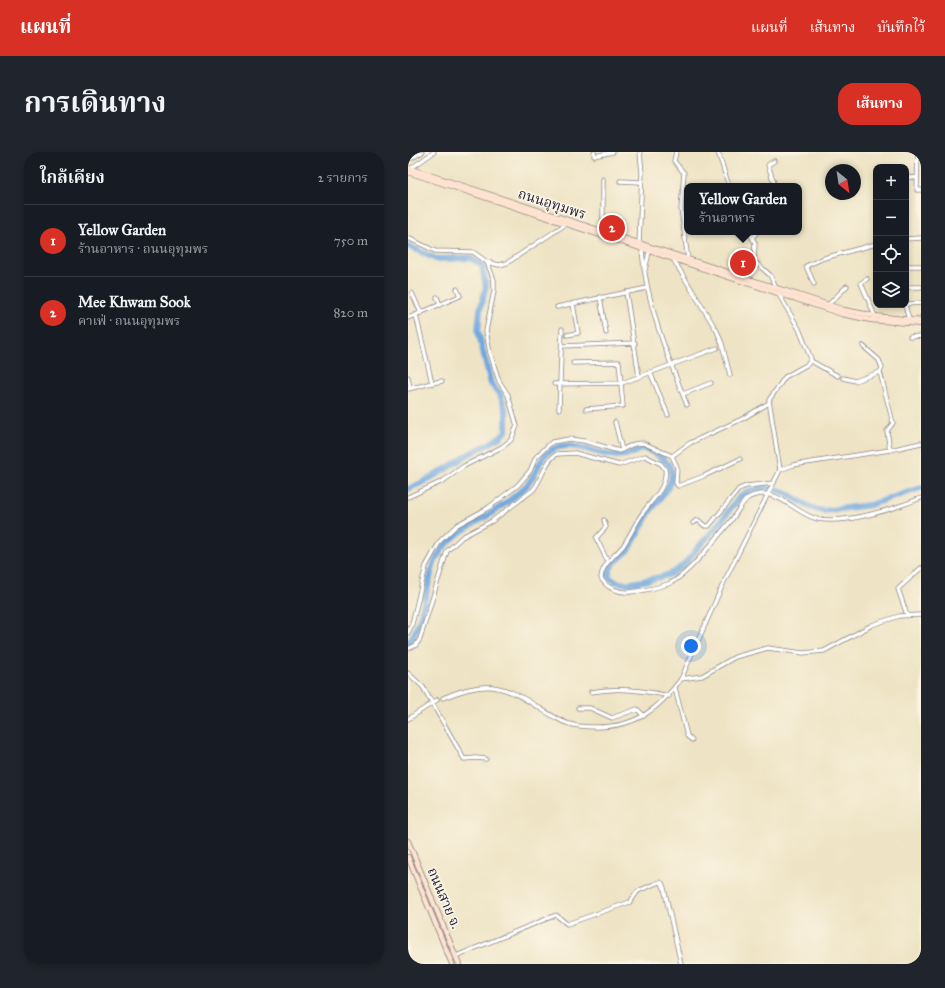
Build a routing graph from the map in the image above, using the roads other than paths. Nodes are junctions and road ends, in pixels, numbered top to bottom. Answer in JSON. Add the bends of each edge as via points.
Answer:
{"nodes":[{"id":1,"x":422,"y":152,"type":"edge"},
{"id":2,"x":433,"y":152,"type":"edge"},
{"id":3,"x":594,"y":152,"type":"edge"},
{"id":4,"x":613,"y":152,"type":"edge"},
{"id":5,"x":640,"y":152,"type":"edge"},
{"id":6,"x":676,"y":152,"type":"edge"},
{"id":7,"x":718,"y":152,"type":"edge"},
{"id":8,"x":918,"y":152,"type":"edge"},
{"id":9,"x":408,"y":157,"type":"edge"},
{"id":10,"x":774,"y":161,"type":"dead end"},
{"id":11,"x":409,"y":170,"type":"edge"},
{"id":12,"x":909,"y":177,"type":"edge"},
{"id":13,"x":917,"y":178,"type":"junction"},
{"id":14,"x":603,"y":179,"type":"dead end"},
{"id":15,"x":620,"y":181,"type":"dead end"},
{"id":16,"x":641,"y":182,"type":"junction"},
{"id":17,"x":728,"y":183,"type":"edge"},
{"id":18,"x":774,"y":183,"type":"edge"},
{"id":19,"x":921,"y":190,"type":"edge"},
{"id":20,"x":566,"y":224,"type":"junction"},
{"id":21,"x":684,"y":231,"type":"edge"},
{"id":22,"x":601,"y":232,"type":"junction"},
{"id":23,"x":685,"y":235,"type":"edge"},
{"id":24,"x":753,"y":237,"type":"edge"},
{"id":25,"x":408,"y":238,"type":"edge"},
{"id":26,"x":921,"y":238,"type":"edge"},
{"id":27,"x":909,"y":239,"type":"edge"},
{"id":28,"x":639,"y":244,"type":"junction"},
{"id":29,"x":873,"y":245,"type":"edge"},
{"id":30,"x":642,"y":250,"type":"junction"},
{"id":31,"x":649,"y":252,"type":"junction"},
{"id":32,"x":673,"y":259,"type":"junction"},
{"id":33,"x":688,"y":260,"type":"junction"},
{"id":34,"x":487,"y":262,"type":"junction"},
{"id":35,"x":909,"y":266,"type":"edge"},
{"id":36,"x":921,"y":266,"type":"edge"},
{"id":37,"x":645,"y":271,"type":"junction"},
{"id":38,"x":867,"y":279,"type":"dead end"},
{"id":39,"x":814,"y":284,"type":"dead end"},
{"id":40,"x":847,"y":286,"type":"dead end"},
{"id":41,"x":909,"y":287,"type":"edge"},
{"id":42,"x":921,"y":287,"type":"edge"},
{"id":43,"x":647,"y":288,"type":"junction"},
{"id":44,"x":457,"y":289,"type":"dead end"},
{"id":45,"x":777,"y":291,"type":"junction"},
{"id":46,"x":626,"y":292,"type":"junction"},
{"id":47,"x":412,"y":293,"type":"dead end"},
{"id":48,"x":436,"y":297,"type":"dead end"},
{"id":49,"x":600,"y":297,"type":"junction"},
{"id":50,"x":921,"y":303,"type":"edge"},
{"id":51,"x":574,"y":304,"type":"junction"},
{"id":52,"x":909,"y":304,"type":"edge"},
{"id":53,"x":440,"y":305,"type":"junction"},
{"id":54,"x":828,"y":305,"type":"junction"},
{"id":55,"x":557,"y":308,"type":"dead end"},
{"id":56,"x":907,"y":308,"type":"edge"},
{"id":57,"x":421,"y":313,"type":"junction"},
{"id":58,"x":416,"y":315,"type":"junction"},
{"id":59,"x":875,"y":316,"type":"junction"},
{"id":60,"x":408,"y":318,"type":"edge"},
{"id":61,"x":909,"y":320,"type":"junction"},
{"id":62,"x":921,"y":320,"type":"tunnel mouth"},
{"id":63,"x":921,"y":324,"type":"tunnel mouth"},
{"id":64,"x":562,"y":329,"type":"dead end"},
{"id":65,"x":606,"y":333,"type":"dead end"},
{"id":66,"x":567,"y":335,"type":"dead end"},
{"id":67,"x":921,"y":336,"type":"edge"},
{"id":68,"x":910,"y":337,"type":"dead end"},
{"id":69,"x":635,"y":343,"type":"junction"},
{"id":70,"x":562,"y":346,"type":"junction"},
{"id":71,"x":863,"y":346,"type":"dead end"},
{"id":72,"x":717,"y":348,"type":"dead end"},
{"id":73,"x":811,"y":362,"type":"junction"},
{"id":74,"x":573,"y":363,"type":"dead end"},
{"id":75,"x":670,"y":365,"type":"junction"},
{"id":76,"x":650,"y":372,"type":"junction"},
{"id":77,"x":880,"y":372,"type":"junction"},
{"id":78,"x":730,"y":375,"type":"dead end"},
{"id":79,"x":639,"y":376,"type":"junction"},
{"id":80,"x":838,"y":376,"type":"dead end"},
{"id":81,"x":408,"y":377,"type":"edge"},
{"id":82,"x":843,"y":378,"type":"dead end"},
{"id":83,"x":442,"y":380,"type":"dead end"},
{"id":84,"x":432,"y":383,"type":"junction"},
{"id":85,"x":711,"y":383,"type":"dead end"},
{"id":86,"x":554,"y":384,"type":"dead end"},
{"id":87,"x":560,"y":384,"type":"junction"},
{"id":88,"x":622,"y":384,"type":"junction"},
{"id":89,"x":409,"y":388,"type":"edge"},
{"id":90,"x":683,"y":394,"type":"junction"},
{"id":91,"x":769,"y":403,"type":"junction"},
{"id":92,"x":687,"y":405,"type":"dead end"},
{"id":93,"x":586,"y":409,"type":"dead end"},
{"id":94,"x":559,"y":410,"type":"dead end"},
{"id":95,"x":668,"y":415,"type":"dead end"},
{"id":96,"x":615,"y":422,"type":"dead end"},
{"id":97,"x":921,"y":443,"type":"edge"},
{"id":98,"x":622,"y":450,"type":"junction"},
{"id":99,"x":890,"y":450,"type":"junction"},
{"id":100,"x":672,"y":456,"type":"junction"},
{"id":101,"x":740,"y":460,"type":"dead end"},
{"id":102,"x":780,"y":470,"type":"junction"},
{"id":103,"x":773,"y":484,"type":"junction"},
{"id":104,"x":769,"y":493,"type":"junction"},
{"id":105,"x":408,"y":497,"type":"edge"},
{"id":106,"x":921,"y":498,"type":"edge"},
{"id":107,"x":604,"y":520,"type":"dead end"},
{"id":108,"x":693,"y":523,"type":"dead end"},
{"id":109,"x":608,"y":562,"type":"junction"},
{"id":110,"x":921,"y":568,"type":"edge"},
{"id":111,"x":907,"y":615,"type":"junction"},
{"id":112,"x":921,"y":615,"type":"edge"},
{"id":113,"x":408,"y":633,"type":"edge"},
{"id":114,"x":408,"y":649,"type":"edge"},
{"id":115,"x":408,"y":673,"type":"edge"},
{"id":116,"x":681,"y":679,"type":"junction"},
{"id":117,"x":675,"y":688,"type":"junction"},
{"id":118,"x":592,"y":692,"type":"dead end"},
{"id":119,"x":669,"y":696,"type":"junction"},
{"id":120,"x":443,"y":698,"type":"dead end"},
{"id":121,"x":438,"y":700,"type":"dead end"},
{"id":122,"x":432,"y":702,"type":"junction"},
{"id":123,"x":578,"y":708,"type":"dead end"},
{"id":124,"x":644,"y":716,"type":"junction"},
{"id":125,"x":408,"y":719,"type":"edge"},
{"id":126,"x":692,"y":740,"type":"dead end"},
{"id":127,"x":486,"y":760,"type":"dead end"},
{"id":128,"x":408,"y":841,"type":"edge"},
{"id":129,"x":408,"y":857,"type":"edge"},
{"id":130,"x":456,"y":956,"type":"junction"},
{"id":131,"x":452,"y":964,"type":"edge"},
{"id":132,"x":459,"y":964,"type":"edge"},
{"id":133,"x":681,"y":964,"type":"edge"}],
"edges":[{"from":1,"to":9,"type":"street","via":[[412,158]]},
{"from":2,"to":11,"type":"street"},
{"from":3,"to":4,"type":"street","via":[[594,156]]},
{"from":5,"to":16,"type":"street"},
{"from":6,"to":21,"type":"street","via":[[674,161],[684,173],[681,209]]},
{"from":7,"to":17,"type":"street"},
{"from":8,"to":13,"type":"street"},
{"from":10,"to":18,"type":"street","via":[[768,165]]},
{"from":11,"to":20,"type":"street","name":"ถนนอุทุมพร"},
{"from":11,"to":22,"type":"street","name":"ถนนอุทุมพร"},
{"from":12,"to":13,"type":"street"},
{"from":13,"to":19,"type":"street","via":[[917,190]]},
{"from":14,"to":22,"type":"street","via":[[604,218]]},
{"from":15,"to":16,"type":"street"},
{"from":16,"to":28,"type":"street"},
{"from":20,"to":30,"type":"street","name":"ถนนอุทุมพร"},
{"from":20,"to":34,"type":"street","via":[[507,262],[499,265]]},
{"from":22,"to":28,"type":"street","name":"ถนนอุทุมพร"},
{"from":23,"to":33,"type":"street"},
{"from":24,"to":45,"type":"street","via":[[756,246],[754,261],[770,275]]},
{"from":25,"to":34,"type":"street","via":[[435,251],[473,252]]},
{"from":26,"to":27,"type":"street"},
{"from":28,"to":33,"type":"street","name":"ถนนอุทุมพร"},
{"from":29,"to":39,"type":"street","via":[[824,258],[806,266]]},
{"from":30,"to":31,"type":"street","name":"ถนนอุทุมพร"},
{"from":30,"to":37,"type":"street"},
{"from":31,"to":32,"type":"street","name":"ถนนอุทุมพร"},
{"from":31,"to":37,"type":"street"},
{"from":32,"to":45,"type":"street","name":"ถนนอุทุมพร"},
{"from":32,"to":78,"type":"street","via":[[716,331]]},
{"from":33,"to":45,"type":"street","name":"ถนนอุทุมพร"},
{"from":34,"to":105,"type":"street","via":[[494,280],[486,331],[490,353],[499,381],[508,395],[517,426],[511,440],[502,447],[464,466],[443,482]]},
{"from":35,"to":36,"type":"street"},
{"from":37,"to":43,"type":"street"},
{"from":38,"to":59,"type":"street","via":[[861,283]]},
{"from":40,"to":54,"type":"street"},
{"from":41,"to":42,"type":"street"},
{"from":43,"to":46,"type":"street"},
{"from":43,"to":75,"type":"street"},
{"from":44,"to":53,"type":"street","via":[[460,296]]},
{"from":45,"to":54,"type":"street","name":"ถนนอุทุมพร"},
{"from":45,"to":63,"type":"street","name":"ถนนอุทุมพร","via":[[842,314],[871,320]]},
{"from":45,"to":73,"type":"street","via":[[803,338]]},
{"from":46,"to":49,"type":"street"},
{"from":46,"to":69,"type":"street"},
{"from":47,"to":57,"type":"street"},
{"from":48,"to":53,"type":"street"},
{"from":49,"to":51,"type":"street"},
{"from":49,"to":65,"type":"street"},
{"from":50,"to":52,"type":"street"},
{"from":51,"to":55,"type":"street"},
{"from":51,"to":66,"type":"street","via":[[578,333]]},
{"from":53,"to":57,"type":"street"},
{"from":54,"to":59,"type":"street","name":"ถนนอุทุมพร"},
{"from":56,"to":61,"type":"street"},
{"from":57,"to":58,"type":"street"},
{"from":58,"to":60,"type":"street"},
{"from":58,"to":84,"type":"street"},
{"from":59,"to":61,"type":"street","name":"ถนนอุทุมพร"},
{"from":61,"to":62,"type":"street","name":"ถนนอุทุมพร"},
{"from":64,"to":70,"type":"street"},
{"from":67,"to":68,"type":"street"},
{"from":69,"to":70,"type":"street"},
{"from":69,"to":79,"type":"street"},
{"from":70,"to":87,"type":"street"},
{"from":71,"to":77,"type":"street","via":[[879,360],[882,368]]},
{"from":72,"to":75,"type":"street"},
{"from":73,"to":80,"type":"street"},
{"from":73,"to":91,"type":"street","via":[[785,377],[770,395]]},
{"from":74,"to":88,"type":"street","via":[[619,362]]},
{"from":75,"to":76,"type":"street"},
{"from":75,"to":90,"type":"street"},
{"from":76,"to":79,"type":"street"},
{"from":76,"to":95,"type":"street"},
{"from":77,"to":82,"type":"street","via":[[855,381]]},
{"from":77,"to":99,"type":"street","via":[[893,423],[887,430]]},
{"from":79,"to":88,"type":"street"},
{"from":81,"to":89,"type":"street"},
{"from":83,"to":84,"type":"street"},
{"from":84,"to":89,"type":"street"},
{"from":85,"to":90,"type":"street"},
{"from":86,"to":87,"type":"street"},
{"from":87,"to":88,"type":"street"},
{"from":87,"to":94,"type":"street"},
{"from":88,"to":93,"type":"street","via":[[623,406]]},
{"from":90,"to":92,"type":"street"},
{"from":91,"to":100,"type":"street","via":[[742,419],[690,443]]},
{"from":91,"to":102,"type":"street"},
{"from":96,"to":98,"type":"street"},
{"from":97,"to":99,"type":"street"},
{"from":98,"to":100,"type":"street","via":[[643,443]]},
{"from":98,"to":113,"type":"street","via":[[569,439],[552,442],[543,448],[518,486],[488,508],[457,525],[440,541],[426,566]]},
{"from":99,"to":102,"type":"street","via":[[793,465]]},
{"from":100,"to":101,"type":"street","via":[[677,467],[678,486]]},
{"from":102,"to":103,"type":"street"},
{"from":103,"to":104,"type":"street"},
{"from":103,"to":108,"type":"street","via":[[739,489],[709,526],[698,520]]},
{"from":104,"to":106,"type":"street","via":[[818,519],[843,519],[864,515]]},
{"from":104,"to":109,"type":"street","via":[[746,499],[731,521],[691,566],[669,584],[622,592],[606,586],[601,578],[602,570]]},
{"from":104,"to":116,"type":"street","via":[[724,582]]},
{"from":107,"to":109,"type":"street","via":[[606,528],[596,538]]},
{"from":109,"to":114,"type":"street","via":[[622,547],[641,515],[660,491],[665,469],[661,464],[645,456],[619,465],[575,453],[557,454],[548,463],[539,484],[533,490],[492,521],[462,537],[447,551],[420,639],[416,645]]},
{"from":110,"to":111,"type":"street","via":[[898,589]]},
{"from":111,"to":112,"type":"street"},
{"from":111,"to":116,"type":"street","via":[[872,626],[824,651],[804,653],[768,648],[734,658],[702,676]]},
{"from":115,"to":122,"type":"street","via":[[423,687]]},
{"from":116,"to":117,"type":"street"},
{"from":117,"to":119,"type":"street"},
{"from":117,"to":126,"type":"street","via":[[687,736]]},
{"from":118,"to":119,"type":"street","via":[[639,691]]},
{"from":119,"to":124,"type":"street"},
{"from":120,"to":124,"type":"street","via":[[460,691],[492,687],[508,691],[571,725],[583,727],[626,724]]},
{"from":121,"to":122,"type":"street"},
{"from":122,"to":125,"type":"street"},
{"from":122,"to":127,"type":"street","via":[[464,759]]},
{"from":123,"to":124,"type":"street","via":[[590,708],[612,718],[636,709]]},
{"from":128,"to":130,"type":"street","name":"ถนนสาย จ."},
{"from":129,"to":131,"type":"street","name":"ถนนสาย จ."},
{"from":130,"to":132,"type":"street","name":"ถนนสาย จ."},
{"from":130,"to":133,"type":"street","via":[[556,915],[567,924],[624,904],[634,898],[638,891],[659,882],[664,888]]}]}
